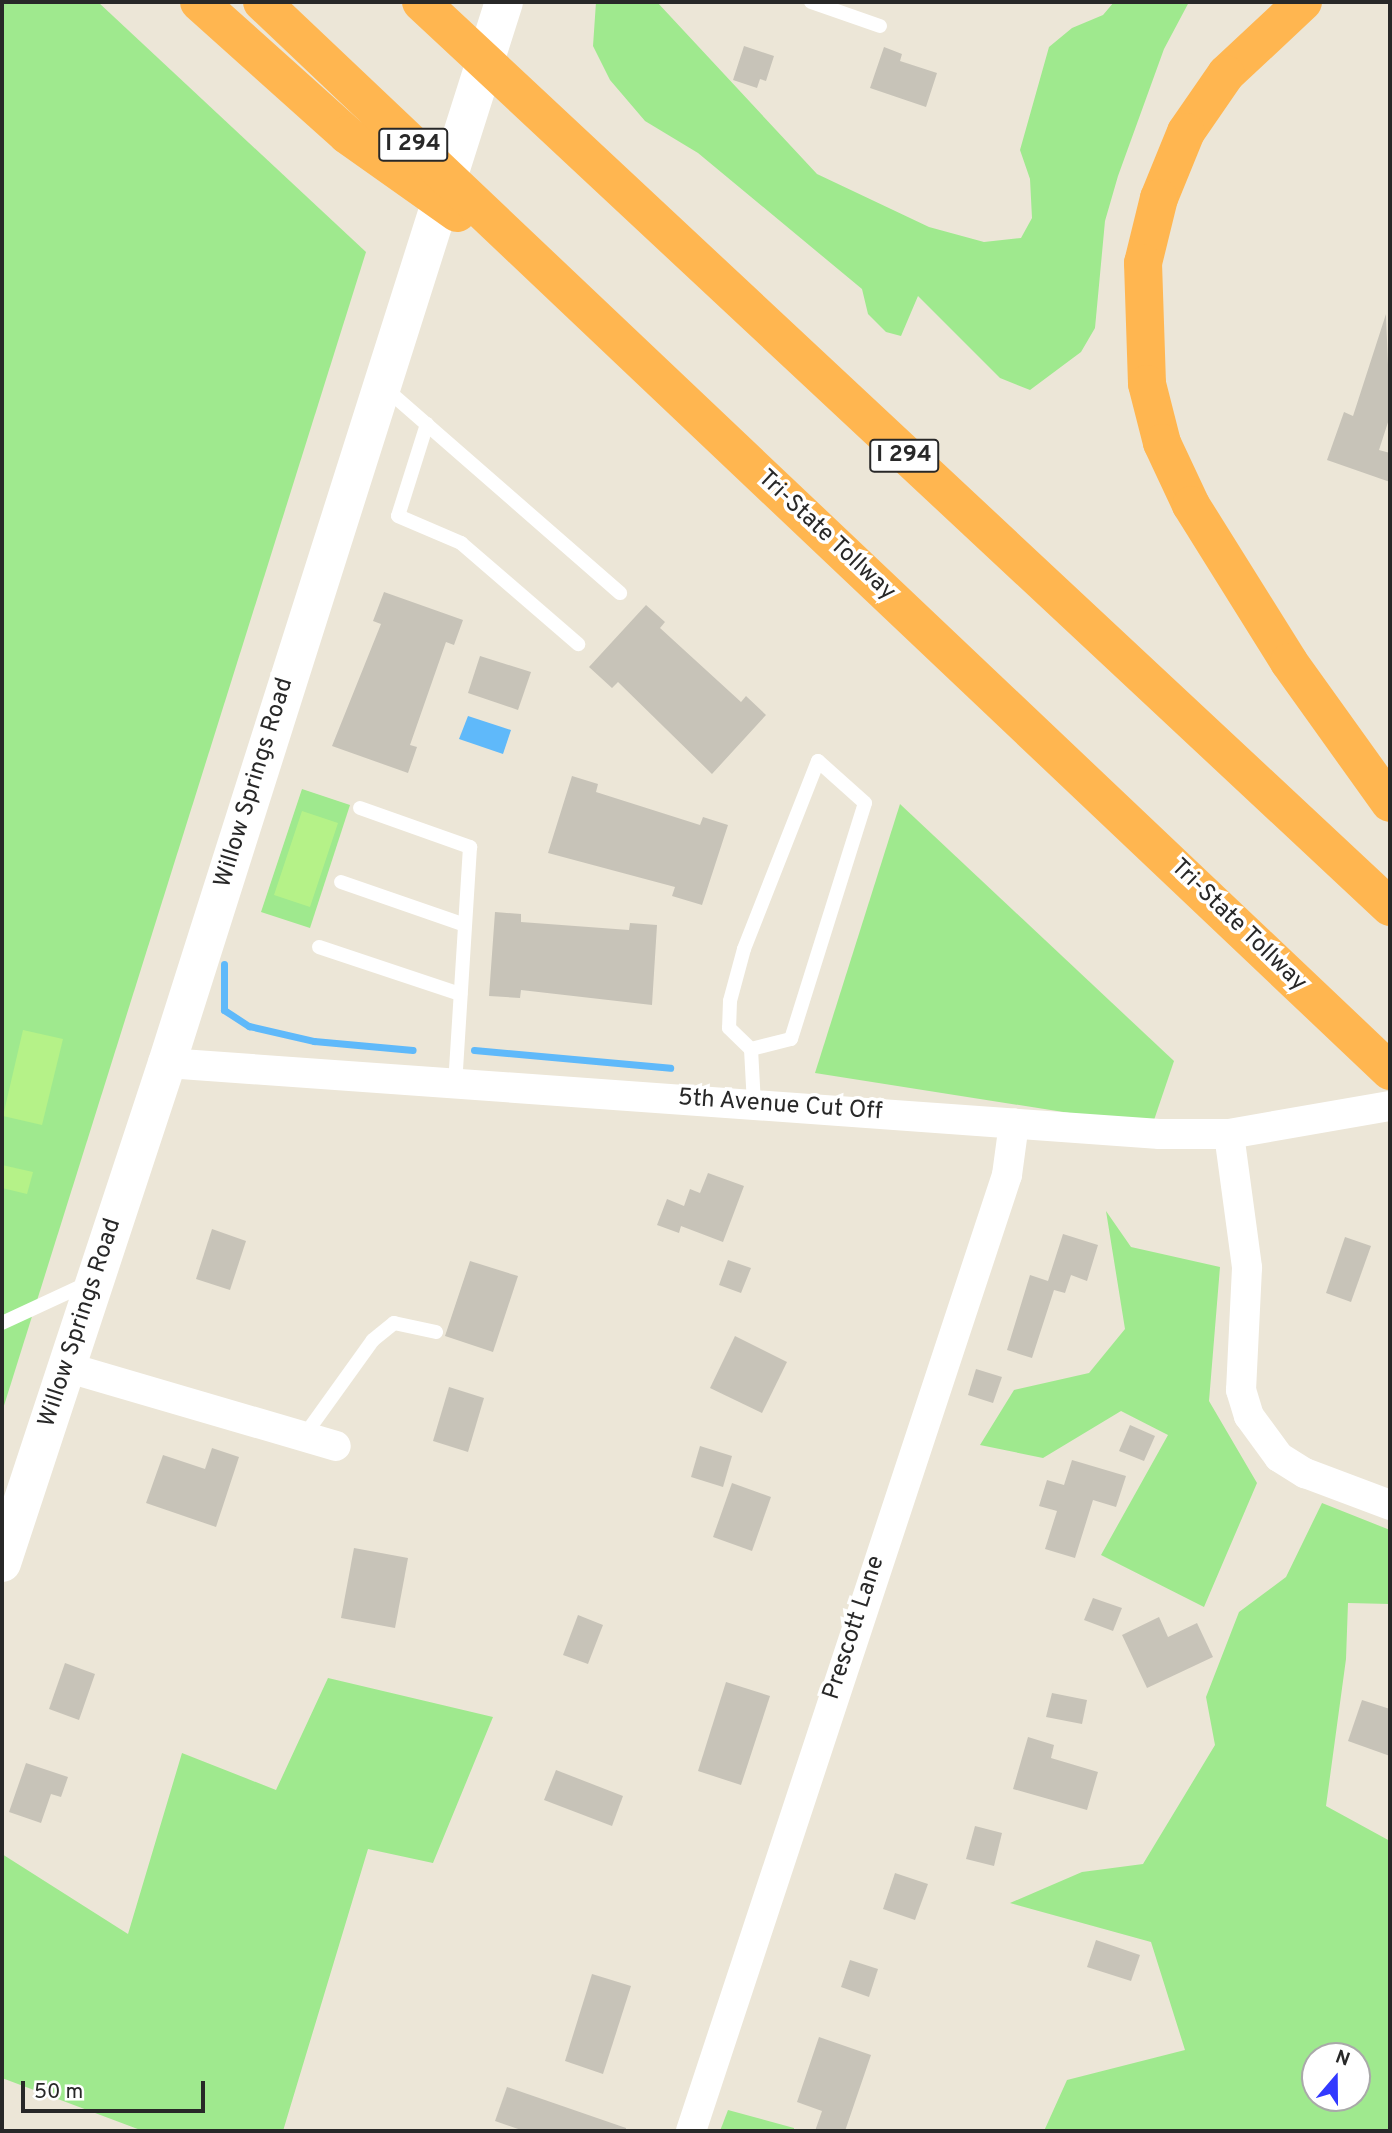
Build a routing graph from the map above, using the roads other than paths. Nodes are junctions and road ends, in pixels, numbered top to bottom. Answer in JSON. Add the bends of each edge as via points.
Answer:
{"nodes":[{"id":1,"x":199,"y":2,"type":"edge"},
{"id":2,"x":262,"y":2,"type":"edge"},
{"id":3,"x":421,"y":2,"type":"edge"},
{"id":4,"x":504,"y":2,"type":"edge"},
{"id":5,"x":811,"y":2,"type":"edge"},
{"id":6,"x":1303,"y":2,"type":"edge"},
{"id":7,"x":880,"y":26,"type":"dead end"},
{"id":8,"x":565,"y":289,"type":"junction"},
{"id":9,"x":381,"y":384,"type":"junction"},
{"id":10,"x":427,"y":424,"type":"junction"},
{"id":11,"x":621,"y":593,"type":"dead end"},
{"id":12,"x":578,"y":643,"type":"dead end"},
{"id":13,"x":1390,"y":803,"type":"edge"},
{"id":14,"x":360,"y":808,"type":"dead end"},
{"id":15,"x":341,"y":882,"type":"dead end"},
{"id":16,"x":1390,"y":907,"type":"edge"},
{"id":17,"x":465,"y":925,"type":"junction"},
{"id":18,"x":318,"y":947,"type":"dead end"},
{"id":19,"x":460,"y":994,"type":"junction"},
{"id":20,"x":751,"y":1049,"type":"junction"},
{"id":21,"x":167,"y":1063,"type":"junction"},
{"id":22,"x":1390,"y":1071,"type":"edge"},
{"id":23,"x":455,"y":1085,"type":"junction"},
{"id":24,"x":754,"y":1104,"type":"junction"},
{"id":25,"x":1390,"y":1106,"type":"edge"},
{"id":26,"x":1014,"y":1123,"type":"junction"},
{"id":27,"x":1229,"y":1134,"type":"junction"},
{"id":28,"x":94,"y":1281,"type":"junction"},
{"id":29,"x":2,"y":1323,"type":"edge"},
{"id":30,"x":436,"y":1332,"type":"dead end"},
{"id":31,"x":66,"y":1367,"type":"junction"},
{"id":32,"x":304,"y":1436,"type":"junction"},
{"id":33,"x":336,"y":1446,"type":"dead end"},
{"id":34,"x":1390,"y":1505,"type":"edge"},
{"id":35,"x":2,"y":1563,"type":"edge"},
{"id":36,"x":691,"y":2131,"type":"edge"}],
"edges":[{"from":1,"to":8,"type":"highway","via":[[347,135]]},
{"from":2,"to":8,"type":"highway","name":"Tri-State Tollway","number":"I 294"},
{"from":3,"to":16,"type":"highway","number":"I 294"},
{"from":4,"to":9,"type":"main road","name":"Willow Springs Road"},
{"from":5,"to":7,"type":"lane"},
{"from":6,"to":13,"type":"highway","via":[[1226,74],[1186,132],[1159,198],[1143,263],[1147,384],[1162,443],[1191,505],[1289,662]]},
{"from":8,"to":22,"type":"highway","name":"Tri-State Tollway","number":"I 294"},
{"from":9,"to":10,"type":"lane"},
{"from":9,"to":21,"type":"main road","name":"Willow Springs Road"},
{"from":10,"to":11,"type":"lane"},
{"from":10,"to":12,"type":"lane","via":[[398,516],[461,543]]},
{"from":14,"to":17,"type":"lane","via":[[470,847]]},
{"from":15,"to":17,"type":"lane"},
{"from":17,"to":19,"type":"lane"},
{"from":18,"to":19,"type":"lane"},
{"from":19,"to":23,"type":"lane"},
{"from":20,"to":20,"type":"lane","via":[[791,1039],[865,803],[818,761],[744,949],[730,1001],[729,1028]]},
{"from":20,"to":24,"type":"lane"},
{"from":21,"to":23,"type":"street","name":"5th Avenue Cut Off"},
{"from":21,"to":28,"type":"main road","name":"Willow Springs Road"},
{"from":23,"to":24,"type":"street","name":"5th Avenue Cut Off"},
{"from":24,"to":26,"type":"street","name":"5th Avenue Cut Off"},
{"from":25,"to":27,"type":"street","name":"5th Avenue Cut Off"},
{"from":26,"to":27,"type":"street","name":"5th Avenue Cut Off"},
{"from":26,"to":36,"type":"street","name":"Prescott Lane","via":[[1003,1186]]},
{"from":27,"to":34,"type":"street","via":[[1247,1268],[1241,1390],[1249,1416],[1279,1457],[1305,1473]]},
{"from":28,"to":29,"type":"lane"},
{"from":28,"to":31,"type":"main road","name":"Willow Springs Road"},
{"from":30,"to":32,"type":"lane","via":[[394,1322],[373,1340]]},
{"from":31,"to":32,"type":"street"},
{"from":31,"to":35,"type":"main road","name":"Willow Springs Road"},
{"from":32,"to":33,"type":"street"}]}
